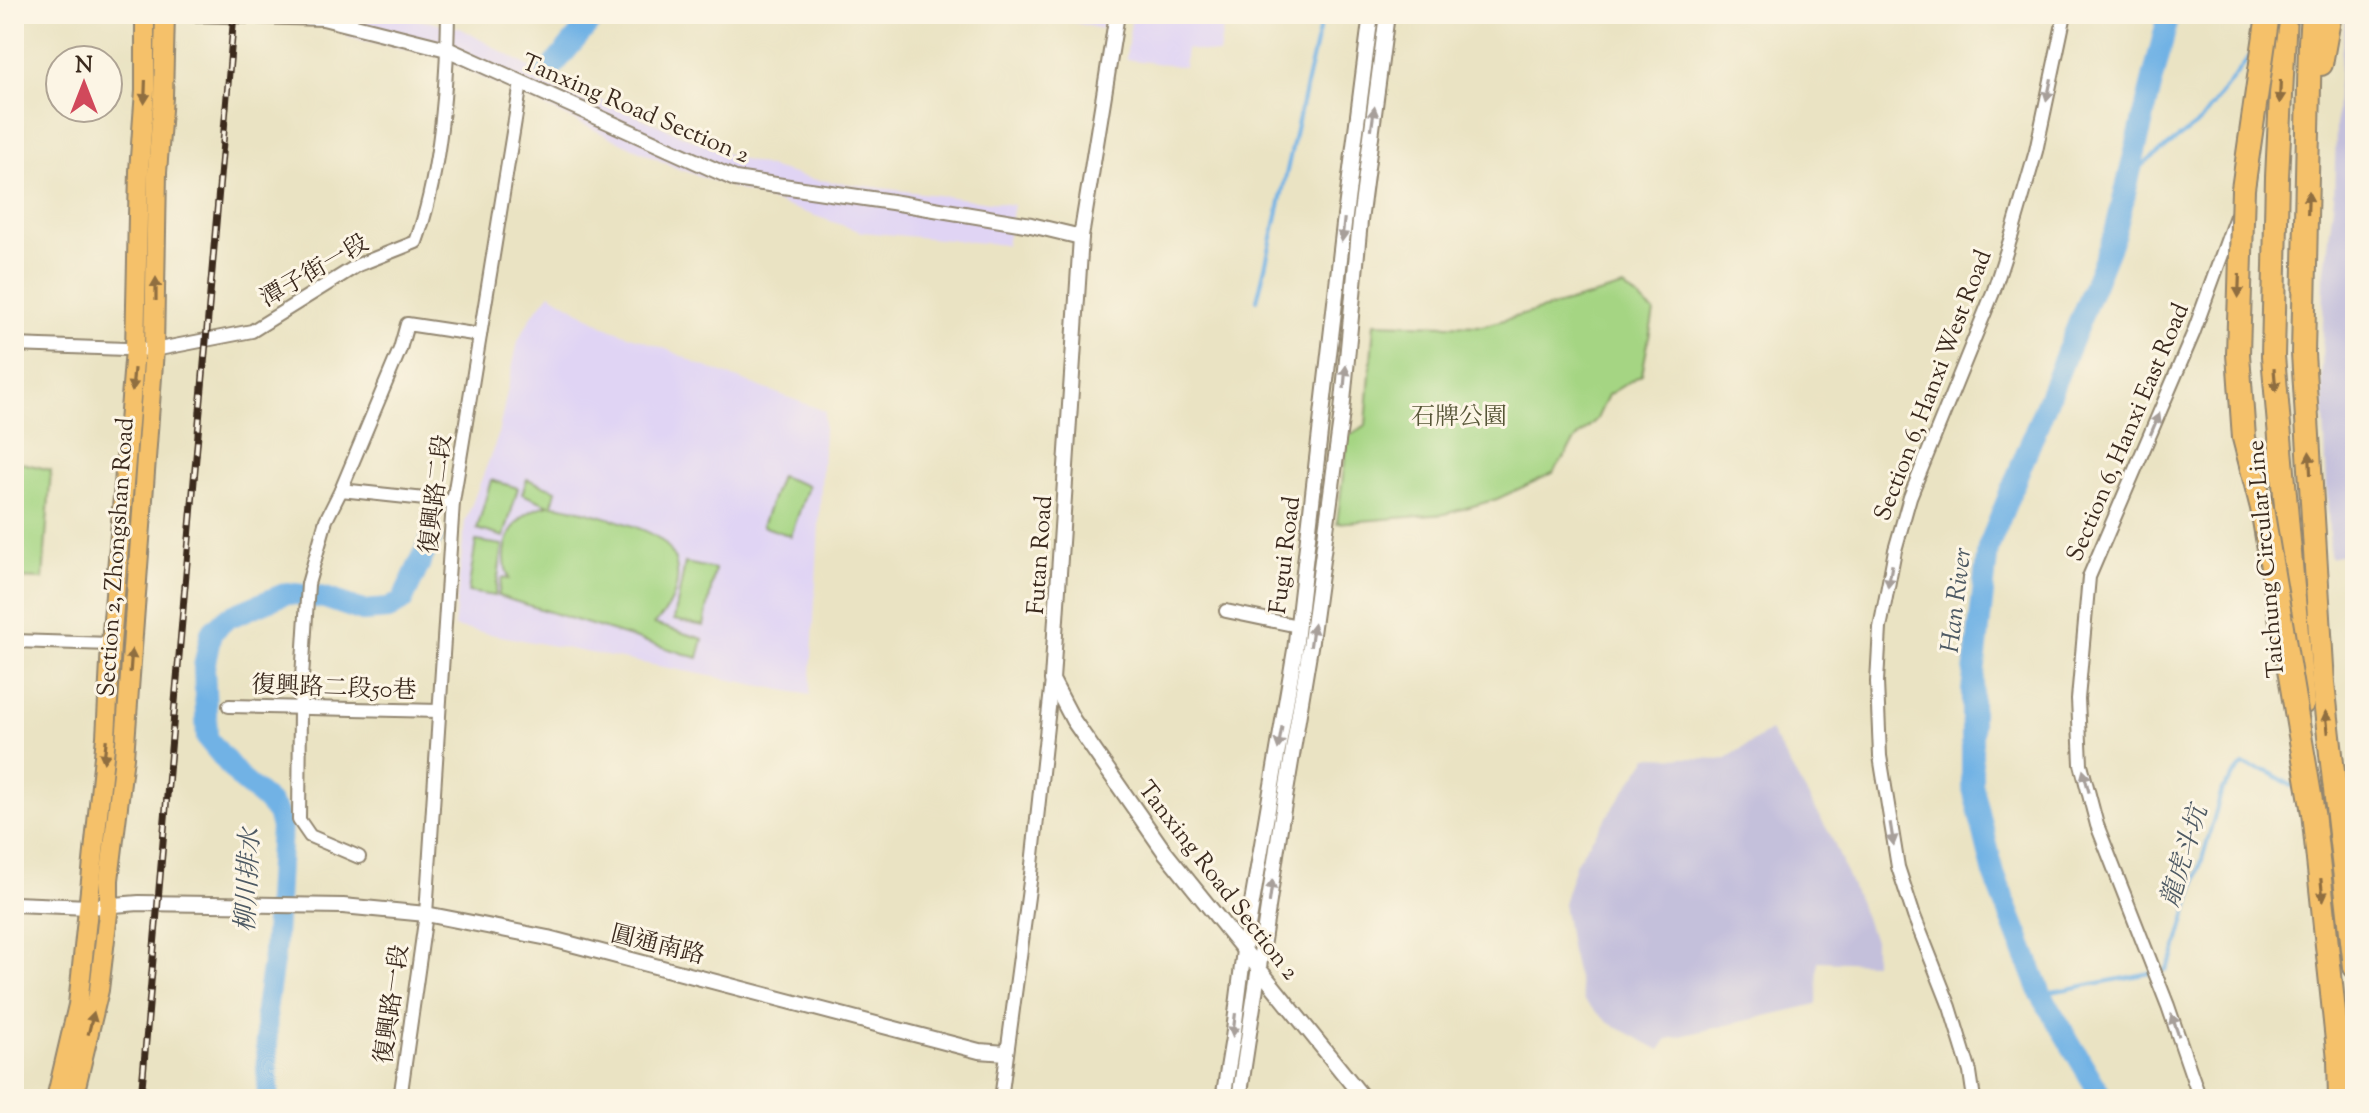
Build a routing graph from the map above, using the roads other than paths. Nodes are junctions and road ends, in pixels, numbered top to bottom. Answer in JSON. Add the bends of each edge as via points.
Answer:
{"nodes":[{"id":1,"x":145,"y":14,"type":"edge"},
{"id":2,"x":165,"y":14,"type":"edge"},
{"id":3,"x":191,"y":14,"type":"edge"},
{"id":4,"x":448,"y":14,"type":"edge"},
{"id":5,"x":1117,"y":14,"type":"edge"},
{"id":6,"x":1371,"y":14,"type":"edge"},
{"id":7,"x":1387,"y":14,"type":"edge"},
{"id":8,"x":2065,"y":14,"type":"edge"},
{"id":9,"x":2271,"y":14,"type":"edge"},
{"id":10,"x":2285,"y":14,"type":"edge"},
{"id":11,"x":2312,"y":14,"type":"edge"},
{"id":12,"x":2330,"y":14,"type":"edge"},
{"id":13,"x":447,"y":49,"type":"junction"},
{"id":14,"x":521,"y":83,"type":"junction"},
{"id":15,"x":2307,"y":136,"type":"junction"},
{"id":16,"x":1081,"y":237,"type":"junction"},
{"id":17,"x":480,"y":335,"type":"junction"},
{"id":18,"x":14,"y":345,"type":"edge"},
{"id":19,"x":135,"y":349,"type":"junction"},
{"id":20,"x":154,"y":350,"type":"junction"},
{"id":21,"x":341,"y":490,"type":"junction"},
{"id":22,"x":453,"y":502,"type":"junction"},
{"id":23,"x":1226,"y":611,"type":"dead end"},
{"id":24,"x":1298,"y":626,"type":"junction"},
{"id":25,"x":14,"y":641,"type":"edge"},
{"id":26,"x":111,"y":644,"type":"junction"},
{"id":27,"x":1052,"y":680,"type":"junction"},
{"id":28,"x":229,"y":706,"type":"dead end"},
{"id":29,"x":300,"y":709,"type":"junction"},
{"id":30,"x":439,"y":711,"type":"junction"},
{"id":31,"x":2313,"y":813,"type":"junction"},
{"id":32,"x":359,"y":857,"type":"dead end"},
{"id":33,"x":14,"y":904,"type":"edge"},
{"id":34,"x":109,"y":905,"type":"junction"},
{"id":35,"x":89,"y":907,"type":"junction"},
{"id":36,"x":426,"y":914,"type":"junction"},
{"id":37,"x":1244,"y":950,"type":"junction"},
{"id":38,"x":2355,"y":967,"type":"edge"},
{"id":39,"x":1260,"y":969,"type":"junction"},
{"id":40,"x":1006,"y":1053,"type":"junction"},
{"id":41,"x":56,"y":1099,"type":"edge"},
{"id":42,"x":73,"y":1099,"type":"edge"},
{"id":43,"x":400,"y":1099,"type":"edge"},
{"id":44,"x":1001,"y":1099,"type":"edge"},
{"id":45,"x":1223,"y":1099,"type":"edge"},
{"id":46,"x":1239,"y":1099,"type":"edge"},
{"id":47,"x":1364,"y":1099,"type":"edge"},
{"id":48,"x":1974,"y":1099,"type":"edge"},
{"id":49,"x":2200,"y":1099,"type":"edge"},
{"id":50,"x":2340,"y":1099,"type":"edge"}],
"edges":[{"from":1,"to":19,"type":"main road","name":"Section 2, Zhongshan Road","one_way":true},
{"from":20,"to":2,"type":"main road","name":"Section 2, Zhongshan Road","one_way":true},
{"from":3,"to":13,"type":"street","name":"Tanxing Road Section 2","via":[[323,18]]},
{"from":4,"to":13,"type":"street"},
{"from":5,"to":16,"type":"street","name":"Futan Road"},
{"from":6,"to":24,"type":"street","name":"Fugui Road","one_way":true},
{"from":39,"to":7,"type":"street","name":"Fugui Road","one_way":true,"via":[[1342,412]]},
{"from":8,"to":48,"type":"street","name":"Section 6, Hanxi West Road","one_way":true,"via":[[2012,234],[1910,497],[1880,628],[1880,756],[1895,856],[1950,1007]]},
{"from":9,"to":31,"type":"highway","one_way":true,"bridge":true,"via":[[2243,189],[2238,354],[2244,438],[2262,508]]},
{"from":49,"to":9,"type":"street","name":"Section 6, Hanxi East Road","one_way":true,"via":[[2097,825],[2081,764],[2078,699],[2089,577],[2228,240],[2255,134]]},
{"from":10,"to":31,"type":"highway","name":"Taichung Circular Line","one_way":true,"bridge":true,"via":[[2273,356]]},
{"from":11,"to":15,"type":"highway","name":"Taichung Circular Line"},
{"from":12,"to":15,"type":"highway"},
{"from":13,"to":14,"type":"street","name":"Tanxing Road Section 2"},
{"from":13,"to":20,"type":"street","name":"潭子街一段","via":[[433,171],[416,242],[358,265],[252,331]]},
{"from":14,"to":16,"type":"street","name":"Tanxing Road Section 2","via":[[735,179]]},
{"from":14,"to":17,"type":"street","name":"復興路二段"},
{"from":38,"to":15,"type":"highway","name":"Taichung Circular Line","one_way":true,"via":[[2323,683],[2303,353]]},
{"from":16,"to":27,"type":"street","name":"Futan Road"},
{"from":17,"to":21,"type":"street","via":[[407,324]]},
{"from":17,"to":22,"type":"street","name":"復興路二段"},
{"from":18,"to":19,"type":"street","name":"潭子街一段"},
{"from":19,"to":20,"type":"street","name":"潭子街一段"},
{"from":19,"to":26,"type":"main road","name":"Section 2, Zhongshan Road","one_way":true},
{"from":34,"to":20,"type":"main road","name":"Section 2, Zhongshan Road","one_way":true},
{"from":21,"to":22,"type":"street"},
{"from":21,"to":29,"type":"street","via":[[326,520],[308,584]]},
{"from":22,"to":30,"type":"street","name":"復興路二段"},
{"from":23,"to":24,"type":"street"},
{"from":24,"to":37,"type":"street","name":"Fugui Road","one_way":true},
{"from":25,"to":26,"type":"street"},
{"from":26,"to":35,"type":"main road","name":"Section 2, Zhongshan Road","one_way":true},
{"from":27,"to":37,"type":"street","name":"Tanxing Road Section 2","via":[[1091,748],[1164,851]]},
{"from":27,"to":40,"type":"street","name":"Futan Road"},
{"from":28,"to":29,"type":"street","name":"復興路二段50巷"},
{"from":29,"to":30,"type":"street","name":"復興路二段50巷"},
{"from":29,"to":32,"type":"street","via":[[299,820],[310,836]]},
{"from":30,"to":36,"type":"street","name":"復興路二段"},
{"from":31,"to":50,"type":"highway","name":"Taichung Circular Line","one_way":true},
{"from":33,"to":35,"type":"street"},
{"from":34,"to":35,"type":"street"},
{"from":34,"to":36,"type":"street","name":"圓通南路","via":[[343,906]]},
{"from":42,"to":34,"type":"main road","name":"Section 2, Zhongshan Road","one_way":true,"via":[[99,990]]},
{"from":35,"to":41,"type":"main road","name":"Section 2, Zhongshan Road","via":[[78,1005]]},
{"from":36,"to":40,"type":"street","name":"圓通南路","via":[[548,938],[979,1051]]},
{"from":36,"to":43,"type":"street","name":"復興路一段"},
{"from":37,"to":39,"type":"street","name":"Tanxing Road Section 2"},
{"from":37,"to":45,"type":"street","name":"Fugui Road","one_way":true},
{"from":39,"to":46,"type":"street","name":"Fugui Road"},
{"from":39,"to":47,"type":"street","name":"Tanxing Road Section 2"},
{"from":40,"to":44,"type":"street","name":"Futan Road"}]}
